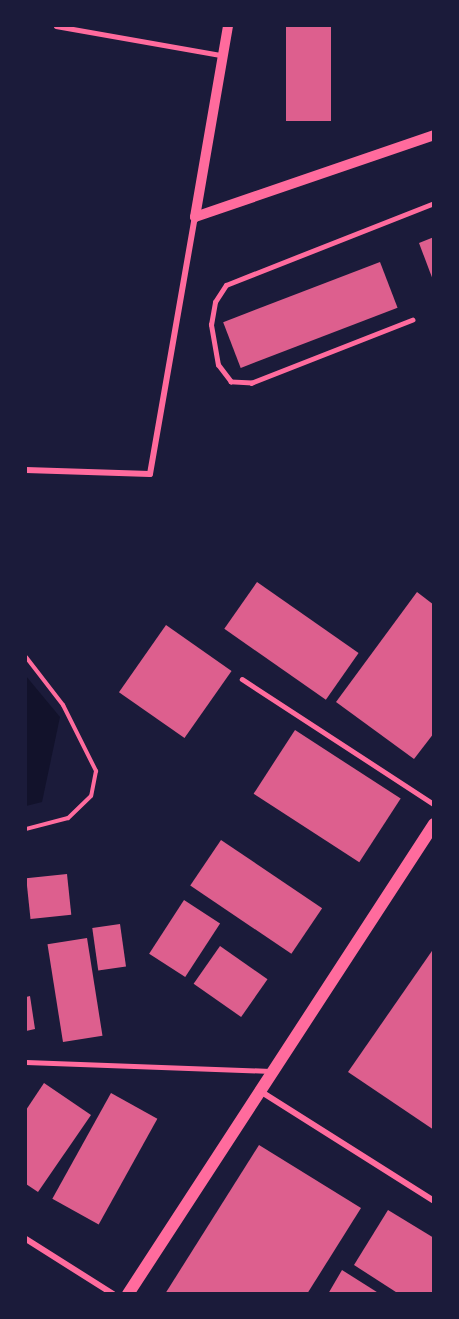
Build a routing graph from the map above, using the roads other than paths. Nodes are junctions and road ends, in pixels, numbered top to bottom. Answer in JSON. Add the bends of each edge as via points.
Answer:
{"nodes":[{"id":1,"x":56,"y":26,"type":"edge"},
{"id":2,"x":96,"y":26,"type":"edge"},
{"id":3,"x":228,"y":26,"type":"edge"},
{"id":4,"x":95,"y":32,"type":"junction"},
{"id":5,"x":223,"y":55,"type":"junction"},
{"id":6,"x":434,"y":135,"type":"edge"},
{"id":7,"x":434,"y":204,"type":"edge"},
{"id":8,"x":195,"y":217,"type":"junction"},
{"id":9,"x":413,"y":320,"type":"dead end"},
{"id":10,"x":26,"y":470,"type":"edge"},
{"id":11,"x":242,"y":679,"type":"dead end"},
{"id":12,"x":434,"y":804,"type":"edge"},
{"id":13,"x":434,"y":824,"type":"edge"},
{"id":14,"x":26,"y":1062,"type":"edge"},
{"id":15,"x":273,"y":1071,"type":"junction"},
{"id":16,"x":260,"y":1091,"type":"junction"},
{"id":17,"x":434,"y":1201,"type":"edge"},
{"id":18,"x":26,"y":1239,"type":"edge"},
{"id":19,"x":113,"y":1293,"type":"edge"},
{"id":20,"x":128,"y":1293,"type":"edge"}],
"edges":[{"from":1,"to":4,"type":"lane"},
{"from":2,"to":4,"type":"lane"},
{"from":3,"to":5,"type":"street"},
{"from":4,"to":5,"type":"lane"},
{"from":5,"to":8,"type":"street"},
{"from":6,"to":8,"type":"street"},
{"from":7,"to":9,"type":"lane","via":[[226,285],[215,302],[211,325],[218,365],[231,382],[252,383]]},
{"from":8,"to":10,"type":"street","via":[[150,474]]},
{"from":11,"to":12,"type":"lane"},
{"from":13,"to":15,"type":"main road"},
{"from":14,"to":15,"type":"lane"},
{"from":15,"to":16,"type":"main road"},
{"from":16,"to":17,"type":"street"},
{"from":16,"to":20,"type":"main road"},
{"from":18,"to":19,"type":"street"}]}
